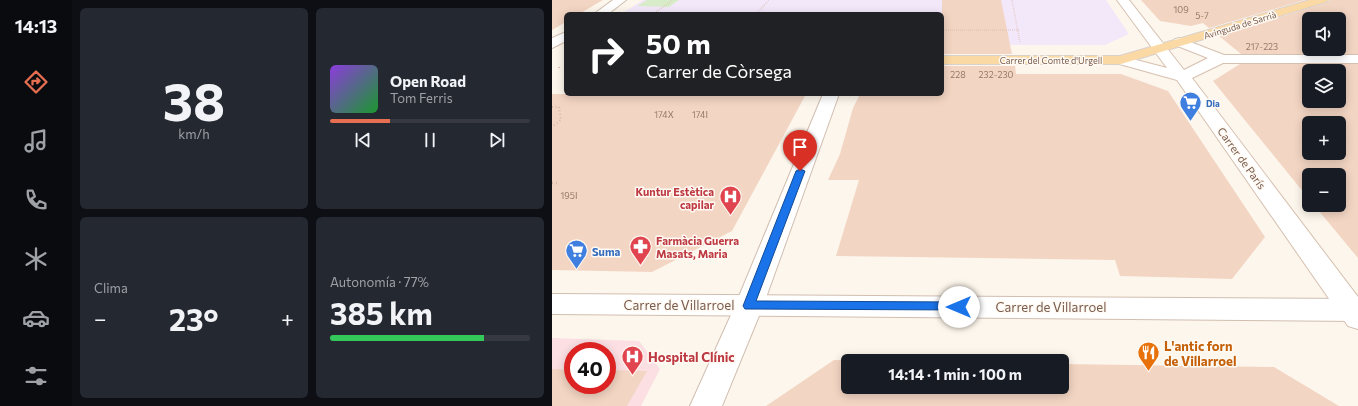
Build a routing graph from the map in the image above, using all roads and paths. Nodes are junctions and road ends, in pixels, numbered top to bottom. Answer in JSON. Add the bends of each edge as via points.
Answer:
{"nodes":[{"id":1,"x":620,"y":0,"type":"edge"},
{"id":2,"x":673,"y":0,"type":"edge"},
{"id":3,"x":769,"y":0,"type":"edge"},
{"id":4,"x":1012,"y":0,"type":"edge"},
{"id":5,"x":1123,"y":0,"type":"edge"},
{"id":6,"x":1322,"y":0,"type":"edge"},
{"id":7,"x":603,"y":12,"type":"edge"},
{"id":8,"x":656,"y":12,"type":"edge"},
{"id":9,"x":758,"y":12,"type":"edge"},
{"id":10,"x":944,"y":30,"type":"edge"},
{"id":11,"x":1019,"y":30,"type":"junction"},
{"id":12,"x":564,"y":37,"type":"edge"},
{"id":13,"x":1180,"y":42,"type":"junction"},
{"id":14,"x":552,"y":44,"type":"edge"},
{"id":15,"x":1020,"y":45,"type":"dead end"},
{"id":16,"x":1158,"y":48,"type":"junction"},
{"id":17,"x":1222,"y":59,"type":"junction"},
{"id":18,"x":1358,"y":59,"type":"edge"},
{"id":19,"x":944,"y":60,"type":"edge"},
{"id":20,"x":1121,"y":60,"type":"junction"},
{"id":21,"x":558,"y":67,"type":"dead end"},
{"id":22,"x":560,"y":70,"type":"dead end"},
{"id":23,"x":1182,"y":77,"type":"junction"},
{"id":24,"x":830,"y":96,"type":"edge"},
{"id":25,"x":552,"y":107,"type":"edge"},
{"id":26,"x":552,"y":127,"type":"edge"},
{"id":27,"x":552,"y":183,"type":"edge"},
{"id":28,"x":557,"y":183,"type":"dead end"},
{"id":29,"x":552,"y":304,"type":"edge"},
{"id":30,"x":749,"y":306,"type":"junction"},
{"id":31,"x":1356,"y":312,"type":"edge"},
{"id":32,"x":706,"y":406,"type":"edge"}],
"edges":[{"from":1,"to":7,"type":"main road"},
{"from":2,"to":8,"type":"path"},
{"from":3,"to":9,"type":"path"},
{"from":4,"to":11,"type":"path"},
{"from":5,"to":16,"type":"main road","name":"Carrer de París"},
{"from":6,"to":13,"type":"main road","name":"Avinguda de Sarrià"},
{"from":10,"to":11,"type":"path"},
{"from":11,"to":15,"type":"path"},
{"from":12,"to":14,"type":"main road"},
{"from":13,"to":16,"type":"main road","name":"Avinguda de Sarrià"},
{"from":13,"to":17,"type":"main road"},
{"from":16,"to":20,"type":"main road","name":"Carrer del Comte d'Urgell"},
{"from":16,"to":23,"type":"main road","name":"Carrer de París"},
{"from":17,"to":18,"type":"main road"},
{"from":17,"to":23,"type":"main road"},
{"from":19,"to":20,"type":"main road","name":"Carrer del Comte d'Urgell"},
{"from":20,"to":23,"type":"main road"},
{"from":21,"to":22,"type":"path"},
{"from":23,"to":31,"type":"main road","name":"Carrer de París"},
{"from":24,"to":30,"type":"main road"},
{"from":25,"to":26,"type":"path","via":[[559,107],[561,120]]},
{"from":27,"to":28,"type":"path"},
{"from":29,"to":30,"type":"main road","name":"Carrer de Villarroel"},
{"from":30,"to":31,"type":"main road","name":"Carrer de Villarroel"},
{"from":30,"to":32,"type":"main road"}]}
